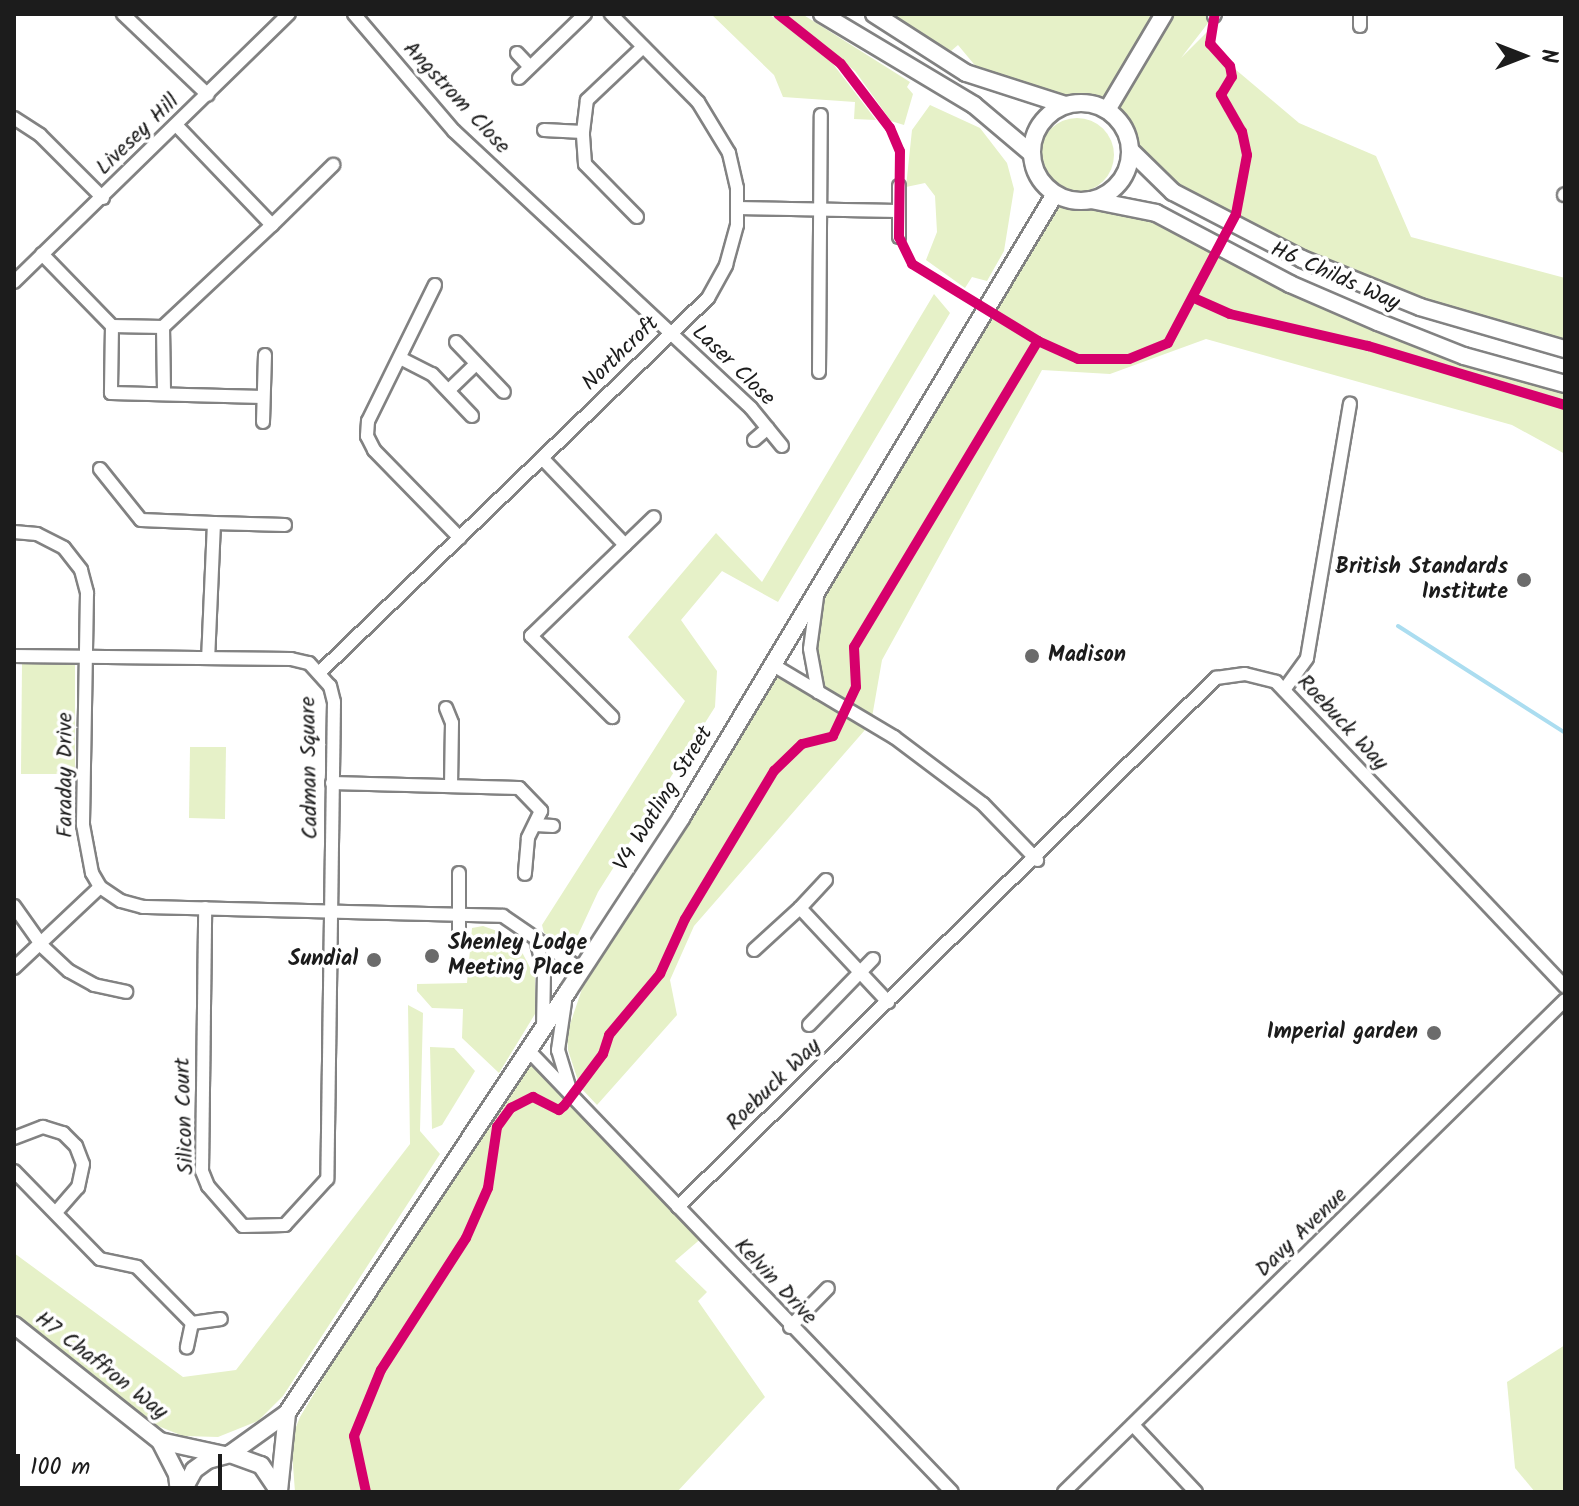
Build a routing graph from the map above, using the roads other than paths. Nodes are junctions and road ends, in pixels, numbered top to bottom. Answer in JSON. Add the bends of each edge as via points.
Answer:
{"nodes":[{"id":1,"x":123,"y":14,"type":"edge"},
{"id":2,"x":289,"y":14,"type":"edge"},
{"id":3,"x":354,"y":14,"type":"edge"},
{"id":4,"x":585,"y":14,"type":"edge"},
{"id":5,"x":611,"y":14,"type":"edge"},
{"id":6,"x":822,"y":14,"type":"edge"},
{"id":7,"x":874,"y":14,"type":"edge"},
{"id":8,"x":1164,"y":14,"type":"edge"},
{"id":9,"x":643,"y":47,"type":"junction"},
{"id":10,"x":517,"y":53,"type":"dead end"},
{"id":11,"x":530,"y":67,"type":"junction"},
{"id":12,"x":519,"y":78,"type":"dead end"},
{"id":13,"x":208,"y":95,"type":"junction"},
{"id":14,"x":1065,"y":105,"type":"junction"},
{"id":15,"x":1107,"y":110,"type":"junction"},
{"id":16,"x":821,"y":115,"type":"dead end"},
{"id":17,"x":14,"y":118,"type":"edge"},
{"id":18,"x":177,"y":126,"type":"junction"},
{"id":19,"x":544,"y":130,"type":"dead end"},
{"id":20,"x":583,"y":132,"type":"junction"},
{"id":21,"x":1130,"y":150,"type":"junction"},
{"id":22,"x":1031,"y":153,"type":"junction"},
{"id":23,"x":333,"y":165,"type":"dead end"},
{"id":24,"x":899,"y":186,"type":"dead end"},
{"id":25,"x":1055,"y":194,"type":"junction"},
{"id":26,"x":103,"y":198,"type":"junction"},
{"id":27,"x":1091,"y":200,"type":"junction"},
{"id":28,"x":737,"y":208,"type":"junction"},
{"id":29,"x":820,"y":209,"type":"junction"},
{"id":30,"x":898,"y":211,"type":"junction"},
{"id":31,"x":637,"y":217,"type":"dead end"},
{"id":32,"x":272,"y":225,"type":"junction"},
{"id":33,"x":899,"y":237,"type":"dead end"},
{"id":34,"x":42,"y":254,"type":"junction"},
{"id":35,"x":14,"y":282,"type":"edge"},
{"id":36,"x":435,"y":285,"type":"dead end"},
{"id":37,"x":112,"y":326,"type":"junction"},
{"id":38,"x":163,"y":327,"type":"junction"},
{"id":39,"x":671,"y":333,"type":"junction"},
{"id":40,"x":456,"y":342,"type":"dead end"},
{"id":41,"x":1565,"y":349,"type":"edge"},
{"id":42,"x":265,"y":355,"type":"dead end"},
{"id":43,"x":400,"y":358,"type":"junction"},
{"id":44,"x":476,"y":364,"type":"junction"},
{"id":45,"x":819,"y":372,"type":"dead end"},
{"id":46,"x":1565,"y":384,"type":"edge"},
{"id":47,"x":449,"y":390,"type":"junction"},
{"id":48,"x":504,"y":392,"type":"dead end"},
{"id":49,"x":164,"y":394,"type":"junction"},
{"id":50,"x":263,"y":397,"type":"junction"},
{"id":51,"x":1350,"y":404,"type":"dead end"},
{"id":52,"x":472,"y":416,"type":"dead end"},
{"id":53,"x":263,"y":422,"type":"dead end"},
{"id":54,"x":768,"y":428,"type":"junction"},
{"id":55,"x":754,"y":440,"type":"dead end"},
{"id":56,"x":782,"y":446,"type":"dead end"},
{"id":57,"x":542,"y":458,"type":"junction"},
{"id":58,"x":100,"y":469,"type":"dead end"},
{"id":59,"x":654,"y":517,"type":"dead end"},
{"id":60,"x":214,"y":523,"type":"junction"},
{"id":61,"x":285,"y":525,"type":"dead end"},
{"id":62,"x":14,"y":532,"type":"edge"},
{"id":63,"x":460,"y":538,"type":"junction"},
{"id":64,"x":625,"y":545,"type":"junction"},
{"id":65,"x":818,"y":590,"type":"junction"},
{"id":66,"x":14,"y":656,"type":"edge"},
{"id":67,"x":86,"y":658,"type":"junction"},
{"id":68,"x":208,"y":658,"type":"junction"},
{"id":69,"x":773,"y":665,"type":"junction"},
{"id":70,"x":320,"y":672,"type":"junction"},
{"id":71,"x":1284,"y":690,"type":"junction"},
{"id":72,"x":818,"y":692,"type":"junction"},
{"id":73,"x":446,"y":708,"type":"dead end"},
{"id":74,"x":612,"y":717,"type":"dead end"},
{"id":75,"x":332,"y":783,"type":"junction"},
{"id":76,"x":451,"y":786,"type":"junction"},
{"id":77,"x":536,"y":825,"type":"junction"},
{"id":78,"x":553,"y":826,"type":"dead end"},
{"id":79,"x":1037,"y":860,"type":"junction"},
{"id":80,"x":457,"y":873,"type":"dead end"},
{"id":81,"x":525,"y":874,"type":"dead end"},
{"id":82,"x":826,"y":880,"type":"dead end"},
{"id":83,"x":100,"y":887,"type":"junction"},
{"id":84,"x":14,"y":906,"type":"edge"},
{"id":85,"x":205,"y":908,"type":"junction"},
{"id":86,"x":800,"y":908,"type":"junction"},
{"id":87,"x":330,"y":911,"type":"junction"},
{"id":88,"x":458,"y":913,"type":"junction"},
{"id":89,"x":536,"y":939,"type":"junction"},
{"id":90,"x":459,"y":940,"type":"dead end"},
{"id":91,"x":40,"y":943,"type":"junction"},
{"id":92,"x":754,"y":950,"type":"dead end"},
{"id":93,"x":873,"y":959,"type":"dead end"},
{"id":94,"x":14,"y":968,"type":"edge"},
{"id":95,"x":582,"y":970,"type":"junction"},
{"id":96,"x":860,"y":974,"type":"junction"},
{"id":97,"x":1565,"y":987,"type":"edge"},
{"id":98,"x":568,"y":991,"type":"junction"},
{"id":99,"x":126,"y":992,"type":"dead end"},
{"id":100,"x":1565,"y":1000,"type":"edge"},
{"id":101,"x":888,"y":1002,"type":"junction"},
{"id":102,"x":809,"y":1025,"type":"dead end"},
{"id":103,"x":543,"y":1029,"type":"junction"},
{"id":104,"x":528,"y":1050,"type":"junction"},
{"id":105,"x":572,"y":1097,"type":"junction"},
{"id":106,"x":14,"y":1138,"type":"edge"},
{"id":107,"x":14,"y":1171,"type":"edge"},
{"id":108,"x":678,"y":1207,"type":"junction"},
{"id":109,"x":57,"y":1211,"type":"junction"},
{"id":110,"x":828,"y":1288,"type":"dead end"},
{"id":111,"x":221,"y":1319,"type":"dead end"},
{"id":112,"x":192,"y":1323,"type":"junction"},
{"id":113,"x":14,"y":1325,"type":"edge"},
{"id":114,"x":790,"y":1327,"type":"junction"},
{"id":115,"x":187,"y":1347,"type":"dead end"},
{"id":116,"x":287,"y":1413,"type":"junction"},
{"id":117,"x":1133,"y":1425,"type":"junction"},
{"id":118,"x":160,"y":1441,"type":"junction"},
{"id":119,"x":227,"y":1455,"type":"junction"},
{"id":120,"x":181,"y":1492,"type":"edge"},
{"id":121,"x":279,"y":1492,"type":"edge"},
{"id":122,"x":952,"y":1492,"type":"edge"},
{"id":123,"x":1064,"y":1492,"type":"edge"},
{"id":124,"x":1196,"y":1492,"type":"edge"}],
"edges":[{"from":1,"to":13,"type":"street"},
{"from":2,"to":13,"type":"street","name":"Livesey Hill"},
{"from":3,"to":39,"type":"street","name":"Angstrom Close","via":[[454,131]]},
{"from":4,"to":11,"type":"street"},
{"from":5,"to":9,"type":"street","name":"Northcroft"},
{"from":6,"to":22,"type":"street","via":[[957,95]]},
{"from":7,"to":14,"type":"street","via":[[966,73]]},
{"from":8,"to":15,"type":"street"},
{"from":9,"to":20,"type":"street","via":[[587,100]]},
{"from":9,"to":28,"type":"street","name":"Northcroft","via":[[717,126],[729,153]]},
{"from":10,"to":11,"type":"street"},
{"from":11,"to":12,"type":"street"},
{"from":13,"to":18,"type":"street","name":"Livesey Hill"},
{"from":14,"to":15,"type":"street","via":[[1079,102]]},
{"from":14,"to":22,"type":"street","via":[[1040,123]]},
{"from":15,"to":21,"type":"street","via":[[1120,121]]},
{"from":16,"to":29,"type":"street"},
{"from":17,"to":26,"type":"street","via":[[40,135]]},
{"from":18,"to":26,"type":"street","name":"Livesey Hill"},
{"from":18,"to":32,"type":"street"},
{"from":19,"to":20,"type":"street"},
{"from":20,"to":31,"type":"street","via":[[585,164]]},
{"from":21,"to":27,"type":"street","via":[[1115,187]]},
{"from":21,"to":41,"type":"street","name":"H6 Childs Way","via":[[1173,192],[1246,231],[1420,307]]},
{"from":22,"to":25,"type":"street","via":[[1043,183]]},
{"from":23,"to":32,"type":"street"},
{"from":24,"to":30,"type":"street"},
{"from":25,"to":27,"type":"street"},
{"from":25,"to":65,"type":"street","name":"V4 Watling Street"},
{"from":26,"to":34,"type":"street","name":"Livesey Hill"},
{"from":27,"to":46,"type":"street","name":"H6 Childs Way","via":[[1156,213],[1235,255],[1464,356]]},
{"from":28,"to":29,"type":"street"},
{"from":28,"to":39,"type":"street","name":"Northcroft","via":[[726,265],[708,298]]},
{"from":29,"to":30,"type":"street"},
{"from":29,"to":45,"type":"street"},
{"from":30,"to":33,"type":"street"},
{"from":32,"to":38,"type":"street"},
{"from":34,"to":35,"type":"street","name":"Livesey Hill"},
{"from":34,"to":37,"type":"street"},
{"from":36,"to":43,"type":"street"},
{"from":37,"to":38,"type":"street"},
{"from":37,"to":49,"type":"street","via":[[111,393]]},
{"from":38,"to":49,"type":"street"},
{"from":39,"to":54,"type":"street","name":"Laser Close"},
{"from":39,"to":57,"type":"street","name":"Northcroft"},
{"from":40,"to":44,"type":"street"},
{"from":42,"to":50,"type":"street"},
{"from":43,"to":47,"type":"street","via":[[432,374]]},
{"from":43,"to":63,"type":"street","via":[[368,421],[367,436],[374,450]]},
{"from":44,"to":47,"type":"street"},
{"from":44,"to":48,"type":"street"},
{"from":47,"to":52,"type":"street"},
{"from":49,"to":50,"type":"street"},
{"from":50,"to":53,"type":"street"},
{"from":51,"to":71,"type":"street","via":[[1307,658]]},
{"from":54,"to":55,"type":"street","name":"Laser Close"},
{"from":54,"to":56,"type":"street","name":"Laser Close"},
{"from":57,"to":63,"type":"street","name":"Northcroft"},
{"from":57,"to":64,"type":"street"},
{"from":58,"to":60,"type":"street","via":[[141,520]]},
{"from":59,"to":64,"type":"street"},
{"from":60,"to":61,"type":"street"},
{"from":60,"to":68,"type":"street"},
{"from":62,"to":67,"type":"street","name":"Faraday Drive","via":[[37,534],[64,548],[81,570],[87,593]]},
{"from":63,"to":70,"type":"street","name":"Northcroft"},
{"from":64,"to":74,"type":"street","via":[[527,632]]},
{"from":65,"to":69,"type":"street","name":"V4 Watling Street"},
{"from":65,"to":72,"type":"street","via":[[810,649]]},
{"from":66,"to":67,"type":"street","name":"Cadman Square"},
{"from":67,"to":68,"type":"street","name":"Cadman Square"},
{"from":67,"to":83,"type":"street","name":"Faraday Drive","via":[[83,825],[92,873]]},
{"from":68,"to":70,"type":"street","name":"Cadman Square","via":[[291,659]]},
{"from":69,"to":72,"type":"street"},
{"from":69,"to":95,"type":"street","name":"V4 Watling Street"},
{"from":70,"to":75,"type":"street","name":"Cadman Square","via":[[334,702]]},
{"from":71,"to":79,"type":"street","name":"Roebuck Way","via":[[1276,682],[1245,674],[1216,678]]},
{"from":71,"to":97,"type":"street","name":"Roebuck Way"},
{"from":72,"to":79,"type":"street","via":[[894,737],[983,804]]},
{"from":73,"to":76,"type":"street","via":[[452,723]]},
{"from":75,"to":76,"type":"street"},
{"from":75,"to":87,"type":"street","name":"Cadman Square"},
{"from":76,"to":77,"type":"street","via":[[519,788],[541,811]]},
{"from":77,"to":78,"type":"street"},
{"from":77,"to":81,"type":"street","via":[[528,838]]},
{"from":79,"to":101,"type":"street","name":"Roebuck Way"},
{"from":80,"to":88,"type":"street"},
{"from":82,"to":86,"type":"street"},
{"from":83,"to":85,"type":"street","via":[[143,907]]},
{"from":83,"to":91,"type":"street"},
{"from":84,"to":91,"type":"street"},
{"from":85,"to":87,"type":"street"},
{"from":85,"to":87,"type":"street","name":"Silicon Court","via":[[202,1171],[208,1186],[243,1226],[285,1225],[327,1179]]},
{"from":86,"to":92,"type":"street"},
{"from":86,"to":96,"type":"street"},
{"from":87,"to":88,"type":"street"},
{"from":88,"to":89,"type":"street","via":[[503,916]]},
{"from":88,"to":90,"type":"street"},
{"from":89,"to":95,"type":"street"},
{"from":89,"to":103,"type":"street","via":[[544,972]]},
{"from":91,"to":94,"type":"street"},
{"from":91,"to":99,"type":"street","via":[[94,985]]},
{"from":93,"to":96,"type":"street"},
{"from":95,"to":98,"type":"street","name":"V4 Watling Street"},
{"from":96,"to":101,"type":"street"},
{"from":96,"to":102,"type":"street"},
{"from":98,"to":103,"type":"street","name":"V4 Watling Street"},
{"from":98,"to":105,"type":"street","name":"Kelvin Drive","via":[[558,1050]]},
{"from":100,"to":117,"type":"street","name":"Davy Avenue"},
{"from":101,"to":108,"type":"street","name":"Roebuck Way"},
{"from":103,"to":104,"type":"street","name":"V4 Watling Street"},
{"from":104,"to":105,"type":"street","name":"Kelvin Drive"},
{"from":104,"to":116,"type":"street","name":"V4 Watling Street"},
{"from":105,"to":108,"type":"street","name":"Kelvin Drive"},
{"from":106,"to":109,"type":"street","via":[[43,1127],[63,1133],[76,1146],[83,1164],[78,1187]]},
{"from":107,"to":109,"type":"street"},
{"from":108,"to":114,"type":"street","name":"Kelvin Drive"},
{"from":109,"to":112,"type":"street","via":[[100,1259],[137,1267]]},
{"from":110,"to":114,"type":"street"},
{"from":111,"to":112,"type":"street"},
{"from":112,"to":115,"type":"street"},
{"from":113,"to":118,"type":"street","name":"H7 Chaffron Way"},
{"from":114,"to":122,"type":"street","name":"Kelvin Drive"},
{"from":116,"to":119,"type":"street","name":"V4 Watling Street"},
{"from":116,"to":121,"type":"street","name":"V4 Watling Street"},
{"from":117,"to":123,"type":"street","name":"Davy Avenue"},
{"from":117,"to":124,"type":"street"},
{"from":118,"to":119,"type":"street","name":"H7 Chaffron Way"},
{"from":118,"to":120,"type":"street","name":"H7 Chaffron Way"},
{"from":119,"to":120,"type":"street","name":"V4 Watling Street","via":[[194,1470]]},
{"from":119,"to":121,"type":"street","name":"H7 Chaffron Way","via":[[261,1465]]}]}
